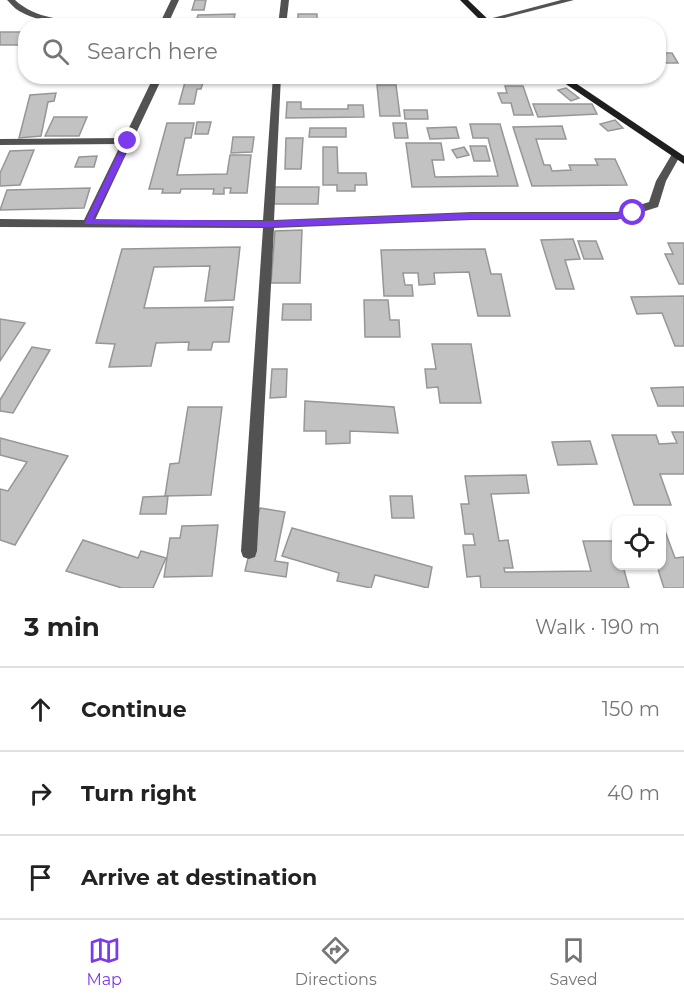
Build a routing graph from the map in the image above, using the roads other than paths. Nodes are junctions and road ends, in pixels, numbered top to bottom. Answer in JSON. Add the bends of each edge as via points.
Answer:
{"nodes":[{"id":1,"x":11,"y":0,"type":"edge"},
{"id":2,"x":175,"y":0,"type":"edge"},
{"id":3,"x":285,"y":0,"type":"edge"},
{"id":4,"x":465,"y":0,"type":"edge"},
{"id":5,"x":570,"y":0,"type":"edge"},
{"id":6,"x":41,"y":18,"type":"edge"},
{"id":7,"x":167,"y":18,"type":"edge"},
{"id":8,"x":283,"y":18,"type":"edge"},
{"id":9,"x":483,"y":18,"type":"edge"},
{"id":10,"x":506,"y":18,"type":"edge"},
{"id":11,"x":155,"y":84,"type":"edge"},
{"id":12,"x":277,"y":84,"type":"edge"},
{"id":13,"x":570,"y":84,"type":"edge"},
{"id":14,"x":128,"y":141,"type":"junction"},
{"id":15,"x":0,"y":142,"type":"edge"},
{"id":16,"x":680,"y":159,"type":"edge"},
{"id":17,"x":88,"y":222,"type":"junction"},
{"id":18,"x":0,"y":223,"type":"edge"},
{"id":19,"x":269,"y":224,"type":"junction"},
{"id":20,"x":249,"y":551,"type":"dead end"}],
"edges":[{"from":1,"to":6,"type":"street","via":[[22,12]]},
{"from":2,"to":7,"type":"street"},
{"from":3,"to":8,"type":"street"},
{"from":4,"to":9,"type":"street"},
{"from":5,"to":10,"type":"street"},
{"from":11,"to":14,"type":"street"},
{"from":12,"to":19,"type":"street"},
{"from":13,"to":16,"type":"street"},
{"from":14,"to":15,"type":"street"},
{"from":14,"to":17,"type":"street"},
{"from":16,"to":19,"type":"street","via":[[661,181],[654,204],[617,216],[472,216]]},
{"from":17,"to":18,"type":"street"},
{"from":17,"to":19,"type":"street"},
{"from":19,"to":20,"type":"street"}]}
